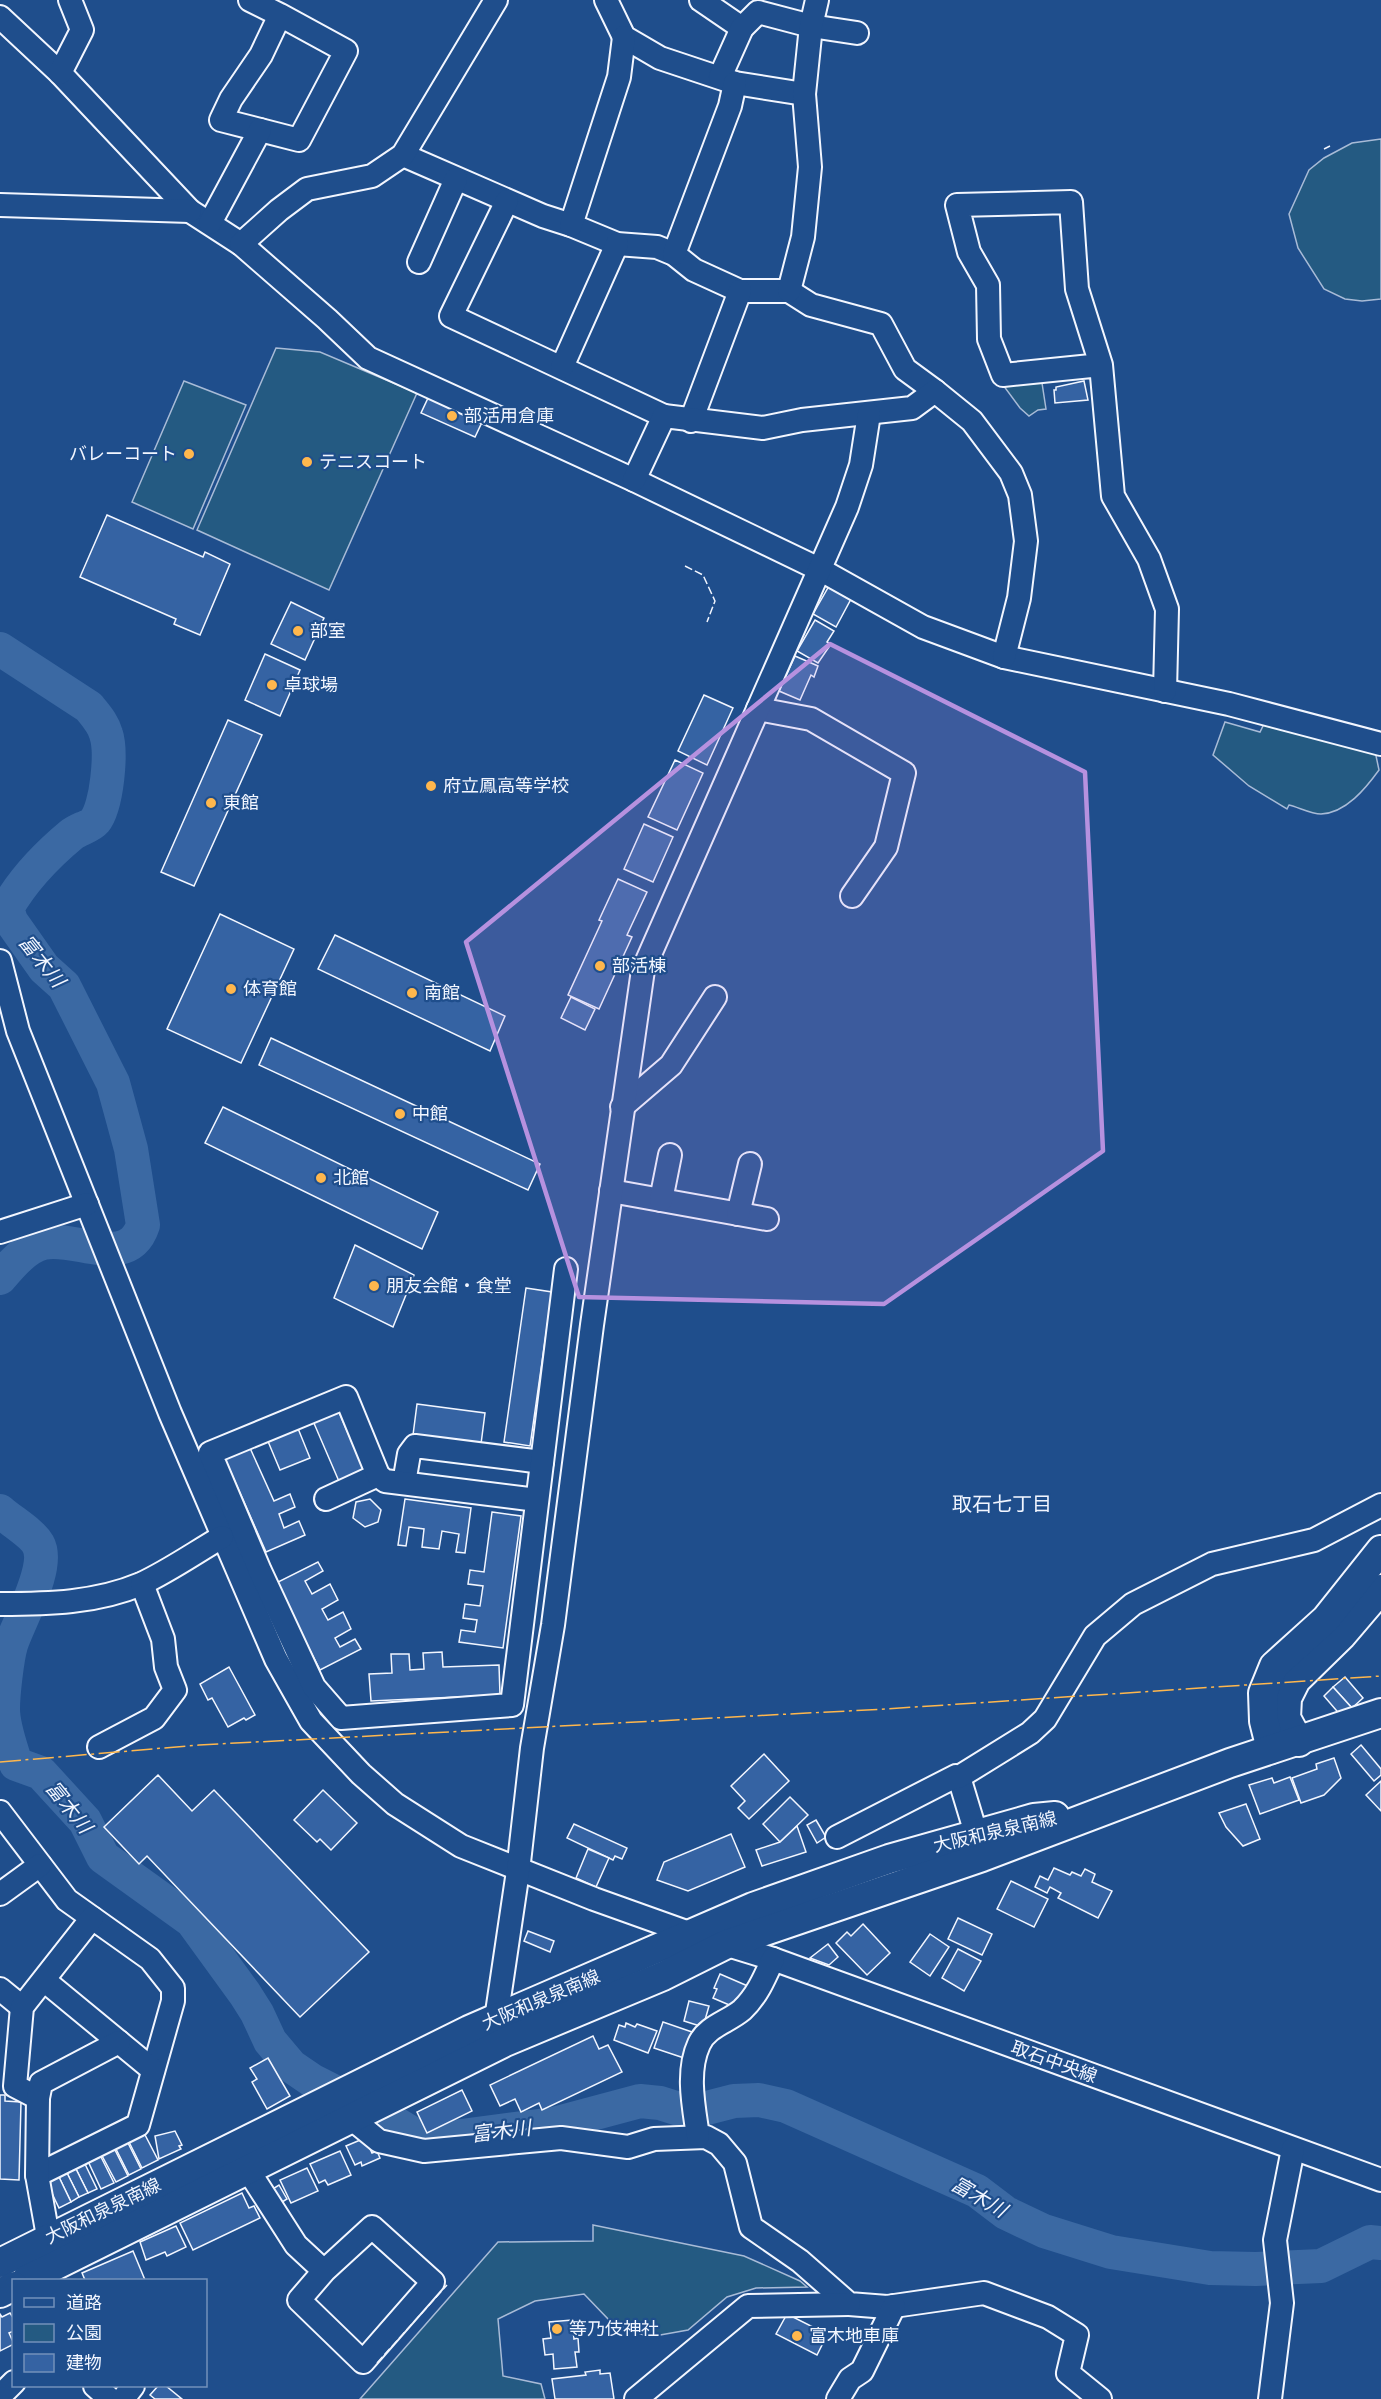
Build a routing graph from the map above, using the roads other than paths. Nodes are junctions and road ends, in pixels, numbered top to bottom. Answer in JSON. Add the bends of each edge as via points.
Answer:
{"nodes":[{"id":1,"x":70,"y":0,"type":"edge"},
{"id":2,"x":250,"y":0,"type":"edge"},
{"id":3,"x":496,"y":0,"type":"edge"},
{"id":4,"x":606,"y":0,"type":"edge"},
{"id":5,"x":701,"y":0,"type":"edge"},
{"id":6,"x":818,"y":0,"type":"edge"},
{"id":7,"x":280,"y":15,"type":"junction"},
{"id":8,"x":0,"y":18,"type":"edge"},
{"id":9,"x":811,"y":26,"type":"junction"},
{"id":10,"x":742,"y":28,"type":"junction"},
{"id":11,"x":857,"y":33,"type":"dead end"},
{"id":12,"x":624,"y":37,"type":"junction"},
{"id":13,"x":60,"y":73,"type":"junction"},
{"id":14,"x":728,"y":80,"type":"junction"},
{"id":15,"x":804,"y":94,"type":"junction"},
{"id":16,"x":260,"y":130,"type":"junction"},
{"id":17,"x":403,"y":155,"type":"junction"},
{"id":18,"x":456,"y":179,"type":"junction"},
{"id":19,"x":507,"y":201,"type":"junction"},
{"id":20,"x":0,"y":205,"type":"edge"},
{"id":21,"x":190,"y":211,"type":"junction"},
{"id":22,"x":210,"y":223,"type":"junction"},
{"id":23,"x":571,"y":225,"type":"junction"},
{"id":24,"x":241,"y":244,"type":"junction"},
{"id":25,"x":616,"y":244,"type":"junction"},
{"id":26,"x":674,"y":254,"type":"junction"},
{"id":27,"x":419,"y":262,"type":"dead end"},
{"id":28,"x":740,"y":291,"type":"junction"},
{"id":29,"x":789,"y":291,"type":"junction"},
{"id":30,"x":1101,"y":364,"type":"junction"},
{"id":31,"x":562,"y":367,"type":"junction"},
{"id":32,"x":935,"y":392,"type":"junction"},
{"id":33,"x":869,"y":414,"type":"junction"},
{"id":34,"x":664,"y":416,"type":"junction"},
{"id":35,"x":691,"y":420,"type":"junction"},
{"id":36,"x":634,"y":480,"type":"junction"},
{"id":37,"x":821,"y":570,"type":"junction"},
{"id":38,"x":1004,"y":657,"type":"junction"},
{"id":39,"x":1165,"y":691,"type":"junction"},
{"id":40,"x":758,"y":709,"type":"junction"},
{"id":41,"x":1381,"y":744,"type":"edge"},
{"id":42,"x":852,"y":896,"type":"dead end"},
{"id":43,"x":0,"y":960,"type":"edge"},
{"id":44,"x":716,"y":997,"type":"dead end"},
{"id":45,"x":9,"y":1033,"type":"edge"},
{"id":46,"x":622,"y":1107,"type":"junction"},
{"id":47,"x":670,"y":1155,"type":"dead end"},
{"id":48,"x":750,"y":1164,"type":"dead end"},
{"id":49,"x":611,"y":1191,"type":"junction"},
{"id":50,"x":661,"y":1200,"type":"junction"},
{"id":51,"x":87,"y":1204,"type":"junction"},
{"id":52,"x":738,"y":1214,"type":"junction"},
{"id":53,"x":767,"y":1219,"type":"dead end"},
{"id":54,"x":0,"y":1232,"type":"edge"},
{"id":55,"x":566,"y":1269,"type":"dead end"},
{"id":56,"x":200,"y":1457,"type":"junction"},
{"id":57,"x":542,"y":1462,"type":"junction"},
{"id":58,"x":378,"y":1476,"type":"junction"},
{"id":59,"x":405,"y":1483,"type":"junction"},
{"id":60,"x":326,"y":1499,"type":"dead end"},
{"id":61,"x":537,"y":1500,"type":"junction"},
{"id":62,"x":1381,"y":1506,"type":"edge"},
{"id":63,"x":222,"y":1537,"type":"junction"},
{"id":64,"x":1381,"y":1550,"type":"edge"},
{"id":65,"x":142,"y":1584,"type":"junction"},
{"id":66,"x":1381,"y":1588,"type":"edge"},
{"id":67,"x":0,"y":1604,"type":"edge"},
{"id":68,"x":512,"y":1705,"type":"junction"},
{"id":69,"x":538,"y":1710,"type":"junction"},
{"id":70,"x":1381,"y":1713,"type":"edge"},
{"id":71,"x":1299,"y":1742,"type":"junction"},
{"id":72,"x":99,"y":1747,"type":"dead end"},
{"id":73,"x":1271,"y":1749,"type":"junction"},
{"id":74,"x":959,"y":1777,"type":"junction"},
{"id":75,"x":0,"y":1812,"type":"edge"},
{"id":76,"x":837,"y":1837,"type":"dead end"},
{"id":77,"x":979,"y":1845,"type":"junction"},
{"id":78,"x":40,"y":1865,"type":"junction"},
{"id":79,"x":518,"y":1870,"type":"junction"},
{"id":80,"x":0,"y":1894,"type":"edge"},
{"id":81,"x":92,"y":1918,"type":"junction"},
{"id":82,"x":692,"y":1934,"type":"junction"},
{"id":83,"x":727,"y":1944,"type":"junction"},
{"id":84,"x":773,"y":1959,"type":"junction"},
{"id":85,"x":45,"y":1981,"type":"junction"},
{"id":86,"x":0,"y":1989,"type":"edge"},
{"id":87,"x":22,"y":2007,"type":"junction"},
{"id":88,"x":501,"y":2031,"type":"junction"},
{"id":89,"x":119,"y":2042,"type":"junction"},
{"id":90,"x":153,"y":2070,"type":"junction"},
{"id":91,"x":38,"y":2097,"type":"junction"},
{"id":92,"x":354,"y":2118,"type":"junction"},
{"id":93,"x":695,"y":2120,"type":"junction"},
{"id":94,"x":1293,"y":2149,"type":"junction"},
{"id":95,"x":248,"y":2170,"type":"junction"},
{"id":96,"x":37,"y":2175,"type":"junction"},
{"id":97,"x":1381,"y":2181,"type":"edge"},
{"id":98,"x":49,"y":2238,"type":"junction"},
{"id":99,"x":53,"y":2267,"type":"junction"},
{"id":100,"x":324,"y":2271,"type":"junction"},
{"id":101,"x":14,"y":2279,"type":"edge"},
{"id":102,"x":24,"y":2279,"type":"edge"},
{"id":103,"x":849,"y":2304,"type":"junction"},
{"id":104,"x":894,"y":2306,"type":"junction"},
{"id":105,"x":19,"y":2387,"type":"edge"},
{"id":106,"x":97,"y":2387,"type":"edge"},
{"id":107,"x":0,"y":2396,"type":"edge"},
{"id":108,"x":110,"y":2399,"type":"edge"},
{"id":109,"x":636,"y":2399,"type":"edge"},
{"id":110,"x":838,"y":2399,"type":"edge"},
{"id":111,"x":1101,"y":2399,"type":"edge"},
{"id":112,"x":1270,"y":2399,"type":"edge"}],
"edges":[{"from":1,"to":13,"type":"street","via":[[82,30]]},
{"from":2,"to":7,"type":"street"},
{"from":3,"to":17,"type":"street"},
{"from":4,"to":12,"type":"street"},
{"from":5,"to":10,"type":"street"},
{"from":6,"to":9,"type":"street"},
{"from":7,"to":16,"type":"street","via":[[261,55],[221,120]]},
{"from":7,"to":16,"type":"street","via":[[346,51],[299,140]]},
{"from":8,"to":13,"type":"street"},
{"from":9,"to":10,"type":"street","via":[[758,12]]},
{"from":9,"to":11,"type":"street"},
{"from":9,"to":15,"type":"street"},
{"from":10,"to":14,"type":"street"},
{"from":12,"to":14,"type":"street","via":[[660,58]]},
{"from":12,"to":23,"type":"street","via":[[619,77]]},
{"from":13,"to":21,"type":"street"},
{"from":14,"to":15,"type":"street"},
{"from":14,"to":26,"type":"street","via":[[730,106]]},
{"from":15,"to":29,"type":"street","via":[[810,167],[803,237]]},
{"from":16,"to":22,"type":"street"},
{"from":17,"to":18,"type":"street"},
{"from":17,"to":24,"type":"street","via":[[372,176],[307,189]]},
{"from":18,"to":19,"type":"street"},
{"from":18,"to":27,"type":"street"},
{"from":19,"to":23,"type":"street"},
{"from":19,"to":31,"type":"street","via":[[451,316]]},
{"from":20,"to":21,"type":"street"},
{"from":21,"to":22,"type":"street"},
{"from":22,"to":24,"type":"street"},
{"from":23,"to":25,"type":"street"},
{"from":24,"to":36,"type":"street","via":[[368,358]]},
{"from":25,"to":26,"type":"street","via":[[657,247]]},
{"from":25,"to":31,"type":"street"},
{"from":26,"to":28,"type":"street","via":[[694,270]]},
{"from":28,"to":29,"type":"street"},
{"from":28,"to":35,"type":"street"},
{"from":29,"to":32,"type":"street","via":[[811,305],[881,324],[905,369]]},
{"from":30,"to":30,"type":"street","via":[[1077,289],[1071,202],[957,204],[969,252],[988,285],[989,339],[1003,375]]},
{"from":30,"to":39,"type":"street","via":[[1113,496],[1149,559],[1167,609]]},
{"from":31,"to":34,"type":"street"},
{"from":32,"to":33,"type":"street","via":[[912,408]]},
{"from":32,"to":38,"type":"street","via":[[972,421],[1011,473],[1020,495],[1026,541],[1019,598]]},
{"from":33,"to":35,"type":"street","via":[[763,428]]},
{"from":33,"to":37,"type":"street","via":[[855,486]]},
{"from":34,"to":35,"type":"street"},
{"from":34,"to":36,"type":"street"},
{"from":36,"to":37,"type":"street"},
{"from":37,"to":38,"type":"street","via":[[923,627]]},
{"from":37,"to":40,"type":"street"},
{"from":38,"to":39,"type":"street"},
{"from":39,"to":41,"type":"street"},
{"from":40,"to":42,"type":"street","via":[[811,719],[904,773],[886,847]]},
{"from":40,"to":46,"type":"street","via":[[643,970]]},
{"from":43,"to":45,"type":"street"},
{"from":44,"to":46,"type":"street","via":[[671,1065]]},
{"from":45,"to":51,"type":"street"},
{"from":46,"to":49,"type":"street"},
{"from":47,"to":50,"type":"street"},
{"from":48,"to":52,"type":"street"},
{"from":49,"to":50,"type":"street"},
{"from":49,"to":69,"type":"street","via":[[553,1625]]},
{"from":50,"to":52,"type":"street"},
{"from":51,"to":54,"type":"street"},
{"from":51,"to":56,"type":"street"},
{"from":52,"to":53,"type":"street"},
{"from":55,"to":57,"type":"street"},
{"from":56,"to":58,"type":"street","via":[[346,1397]]},
{"from":56,"to":63,"type":"street","name":"取石中央線"},
{"from":56,"to":68,"type":"street","via":[[260,1571],[314,1688],[341,1718]]},
{"from":57,"to":59,"type":"street","via":[[415,1446],[409,1454]]},
{"from":57,"to":61,"type":"street"},
{"from":58,"to":59,"type":"street","via":[[385,1481]]},
{"from":58,"to":60,"type":"street"},
{"from":59,"to":61,"type":"street"},
{"from":61,"to":68,"type":"street"},
{"from":62,"to":74,"type":"street","via":[[1314,1540],[1212,1564],[1133,1604],[1095,1636],[1045,1719],[1030,1733]]},
{"from":63,"to":65,"type":"street"},
{"from":63,"to":79,"type":"street","name":"取石中央線","via":[[276,1659],[310,1720],[395,1804],[461,1846]]},
{"from":64,"to":73,"type":"main road","via":[[1326,1619],[1275,1666],[1263,1693]]},
{"from":65,"to":67,"type":"street","via":[[76,1602]]},
{"from":65,"to":72,"type":"street","via":[[163,1639],[166,1667],[175,1690],[154,1718]]},
{"from":66,"to":71,"type":"main road","via":[[1342,1635],[1296,1680],[1287,1698],[1286,1718]]},
{"from":68,"to":69,"type":"street"},
{"from":69,"to":79,"type":"street"},
{"from":70,"to":71,"type":"main road","name":"大阪和泉泉南線"},
{"from":71,"to":73,"type":"main road","name":"大阪和泉泉南線"},
{"from":73,"to":77,"type":"main road","name":"大阪和泉泉南線","via":[[1108,1810],[1034,1818]]},
{"from":74,"to":76,"type":"street"},
{"from":74,"to":77,"type":"street"},
{"from":75,"to":78,"type":"street"},
{"from":77,"to":82,"type":"main road","name":"大阪和泉泉南線","via":[[889,1859],[753,1907]]},
{"from":77,"to":83,"type":"main road","name":"大阪和泉泉南線"},
{"from":78,"to":80,"type":"street"},
{"from":78,"to":81,"type":"street","via":[[67,1900]]},
{"from":79,"to":82,"type":"street","name":"取石中央線"},
{"from":79,"to":88,"type":"street"},
{"from":81,"to":85,"type":"street"},
{"from":81,"to":90,"type":"street","via":[[150,1959],[173,1988],[173,2001]]},
{"from":82,"to":83,"type":"street","name":"取石中央線"},
{"from":82,"to":88,"type":"main road","name":"大阪和泉泉南線"},
{"from":83,"to":84,"type":"street","name":"取石中央線"},
{"from":83,"to":88,"type":"main road","name":"大阪和泉泉南線","via":[[663,1976]]},
{"from":84,"to":93,"type":"street","via":[[758,1990],[742,2010],[709,2031],[699,2043],[693,2064]]},
{"from":84,"to":94,"type":"street","name":"取石中央線"},
{"from":85,"to":87,"type":"street"},
{"from":85,"to":89,"type":"street"},
{"from":86,"to":87,"type":"street"},
{"from":87,"to":91,"type":"street","via":[[15,2086]]},
{"from":88,"to":92,"type":"main road","name":"大阪和泉泉南線","via":[[388,2102]]},
{"from":88,"to":98,"type":"main road","name":"大阪和泉泉南線","via":[[360,2085]]},
{"from":89,"to":90,"type":"street"},
{"from":89,"to":91,"type":"street","via":[[41,2083]]},
{"from":90,"to":96,"type":"street","via":[[138,2125]]},
{"from":91,"to":96,"type":"street"},
{"from":92,"to":93,"type":"street","via":[[379,2141],[424,2151],[561,2138],[628,2147]]},
{"from":92,"to":95,"type":"main road","name":"大阪和泉泉南線"},
{"from":93,"to":103,"type":"street","via":[[706,2137],[719,2144],[735,2163],[751,2227],[800,2261]]},
{"from":94,"to":97,"type":"street","name":"取石中央線"},
{"from":94,"to":112,"type":"street","via":[[1275,2240],[1282,2303]]},
{"from":95,"to":99,"type":"main road","name":"大阪和泉泉南線"},
{"from":95,"to":100,"type":"street","via":[[296,2245]]},
{"from":96,"to":98,"type":"street"},
{"from":98,"to":99,"type":"street"},
{"from":98,"to":101,"type":"main road","name":"大阪和泉泉南線"},
{"from":99,"to":102,"type":"main road","name":"大阪和泉泉南線"},
{"from":100,"to":100,"type":"street","via":[[372,2227],[433,2282],[363,2362],[299,2300]]},
{"from":103,"to":104,"type":"street"},
{"from":103,"to":109,"type":"street","via":[[748,2306]]},
{"from":104,"to":110,"type":"street","via":[[862,2371],[850,2379]]},
{"from":104,"to":111,"type":"street","via":[[984,2293],[1048,2317],[1077,2335],[1068,2373]]},
{"from":105,"to":107,"type":"street"},
{"from":106,"to":108,"type":"street"}]}
